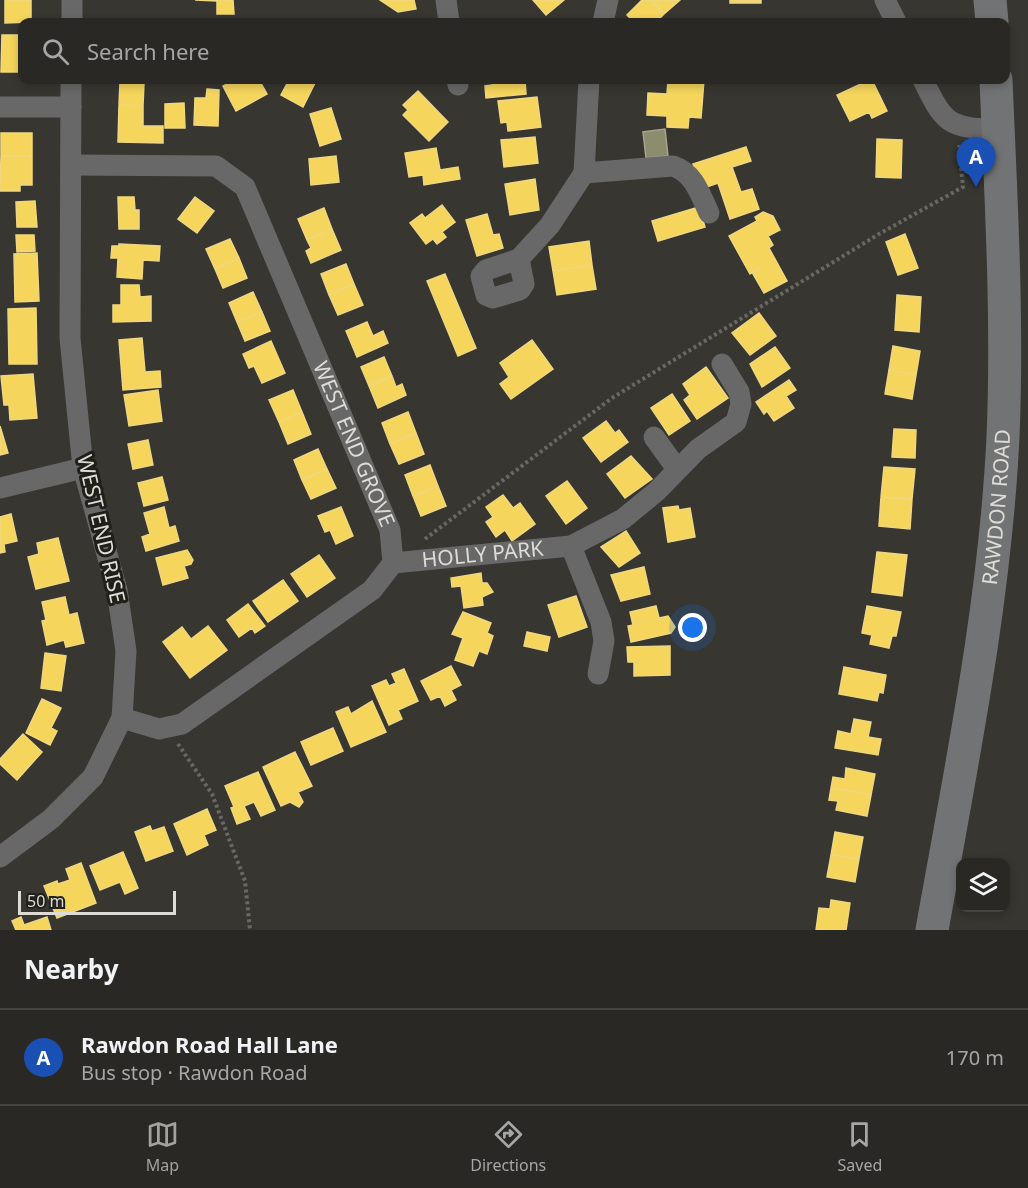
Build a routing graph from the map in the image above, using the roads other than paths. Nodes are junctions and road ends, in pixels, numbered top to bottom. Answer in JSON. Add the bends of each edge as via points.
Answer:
{"nodes":[{"id":1,"x":72,"y":0,"type":"edge"},
{"id":2,"x":446,"y":0,"type":"edge"},
{"id":3,"x":608,"y":0,"type":"edge"},
{"id":4,"x":885,"y":0,"type":"edge"},
{"id":5,"x":990,"y":0,"type":"edge"},
{"id":6,"x":72,"y":18,"type":"edge"},
{"id":7,"x":448,"y":18,"type":"edge"},
{"id":8,"x":604,"y":18,"type":"edge"},
{"id":9,"x":894,"y":18,"type":"edge"},
{"id":10,"x":992,"y":18,"type":"edge"},
{"id":11,"x":71,"y":84,"type":"edge"},
{"id":12,"x":589,"y":84,"type":"edge"},
{"id":13,"x":925,"y":84,"type":"edge"},
{"id":14,"x":996,"y":84,"type":"edge"},
{"id":15,"x":0,"y":107,"type":"edge"},
{"id":16,"x":71,"y":107,"type":"junction"},
{"id":17,"x":998,"y":130,"type":"junction"},
{"id":18,"x":73,"y":165,"type":"junction"},
{"id":19,"x":584,"y":172,"type":"junction"},
{"id":20,"x":710,"y":213,"type":"dead end"},
{"id":21,"x":519,"y":259,"type":"dead end"},
{"id":22,"x":722,"y":364,"type":"dead end"},
{"id":23,"x":654,"y":437,"type":"dead end"},
{"id":24,"x":83,"y":468,"type":"junction"},
{"id":25,"x":677,"y":469,"type":"junction"},
{"id":26,"x":0,"y":488,"type":"edge"},
{"id":27,"x":571,"y":546,"type":"junction"},
{"id":28,"x":393,"y":563,"type":"junction"},
{"id":29,"x":598,"y":674,"type":"dead end"},
{"id":30,"x":122,"y":718,"type":"junction"},
{"id":31,"x":0,"y":857,"type":"edge"},
{"id":32,"x":932,"y":930,"type":"edge"}],
"edges":[{"from":1,"to":6,"type":"street"},
{"from":2,"to":7,"type":"street"},
{"from":3,"to":8,"type":"street"},
{"from":4,"to":9,"type":"street"},
{"from":5,"to":10,"type":"main road"},
{"from":11,"to":16,"type":"street","name":"WEST END RISE"},
{"from":12,"to":19,"type":"street"},
{"from":13,"to":17,"type":"street","via":[[939,110],[957,127]]},
{"from":14,"to":17,"type":"main road","name":"RAWDON ROAD"},
{"from":15,"to":16,"type":"street"},
{"from":16,"to":18,"type":"street","name":"WEST END RISE"},
{"from":17,"to":32,"type":"main road","name":"RAWDON ROAD","via":[[1005,349],[997,518],[983,633]]},
{"from":18,"to":24,"type":"street","name":"WEST END RISE","via":[[70,338]]},
{"from":18,"to":28,"type":"street","name":"WEST END GROVE","via":[[216,166],[244,187],[390,530]]},
{"from":19,"to":20,"type":"street","via":[[673,166],[692,178]]},
{"from":19,"to":21,"type":"street","via":[[550,225]]},
{"from":22,"to":25,"type":"street","name":"HOLLY PARK","via":[[739,392],[740,414],[728,429]]},
{"from":23,"to":25,"type":"street"},
{"from":24,"to":26,"type":"street"},
{"from":24,"to":30,"type":"street","name":"WEST END RISE","via":[[117,590],[126,651]]},
{"from":25,"to":27,"type":"street","name":"HOLLY PARK","via":[[623,519]]},
{"from":27,"to":28,"type":"street","name":"HOLLY PARK"},
{"from":27,"to":29,"type":"street","name":"HOLLY PARK","via":[[601,622],[604,641]]},
{"from":28,"to":30,"type":"street","via":[[372,590],[182,724],[167,729]]},
{"from":30,"to":31,"type":"street","name":"WEST END RISE","via":[[93,777],[51,819]]}]}
